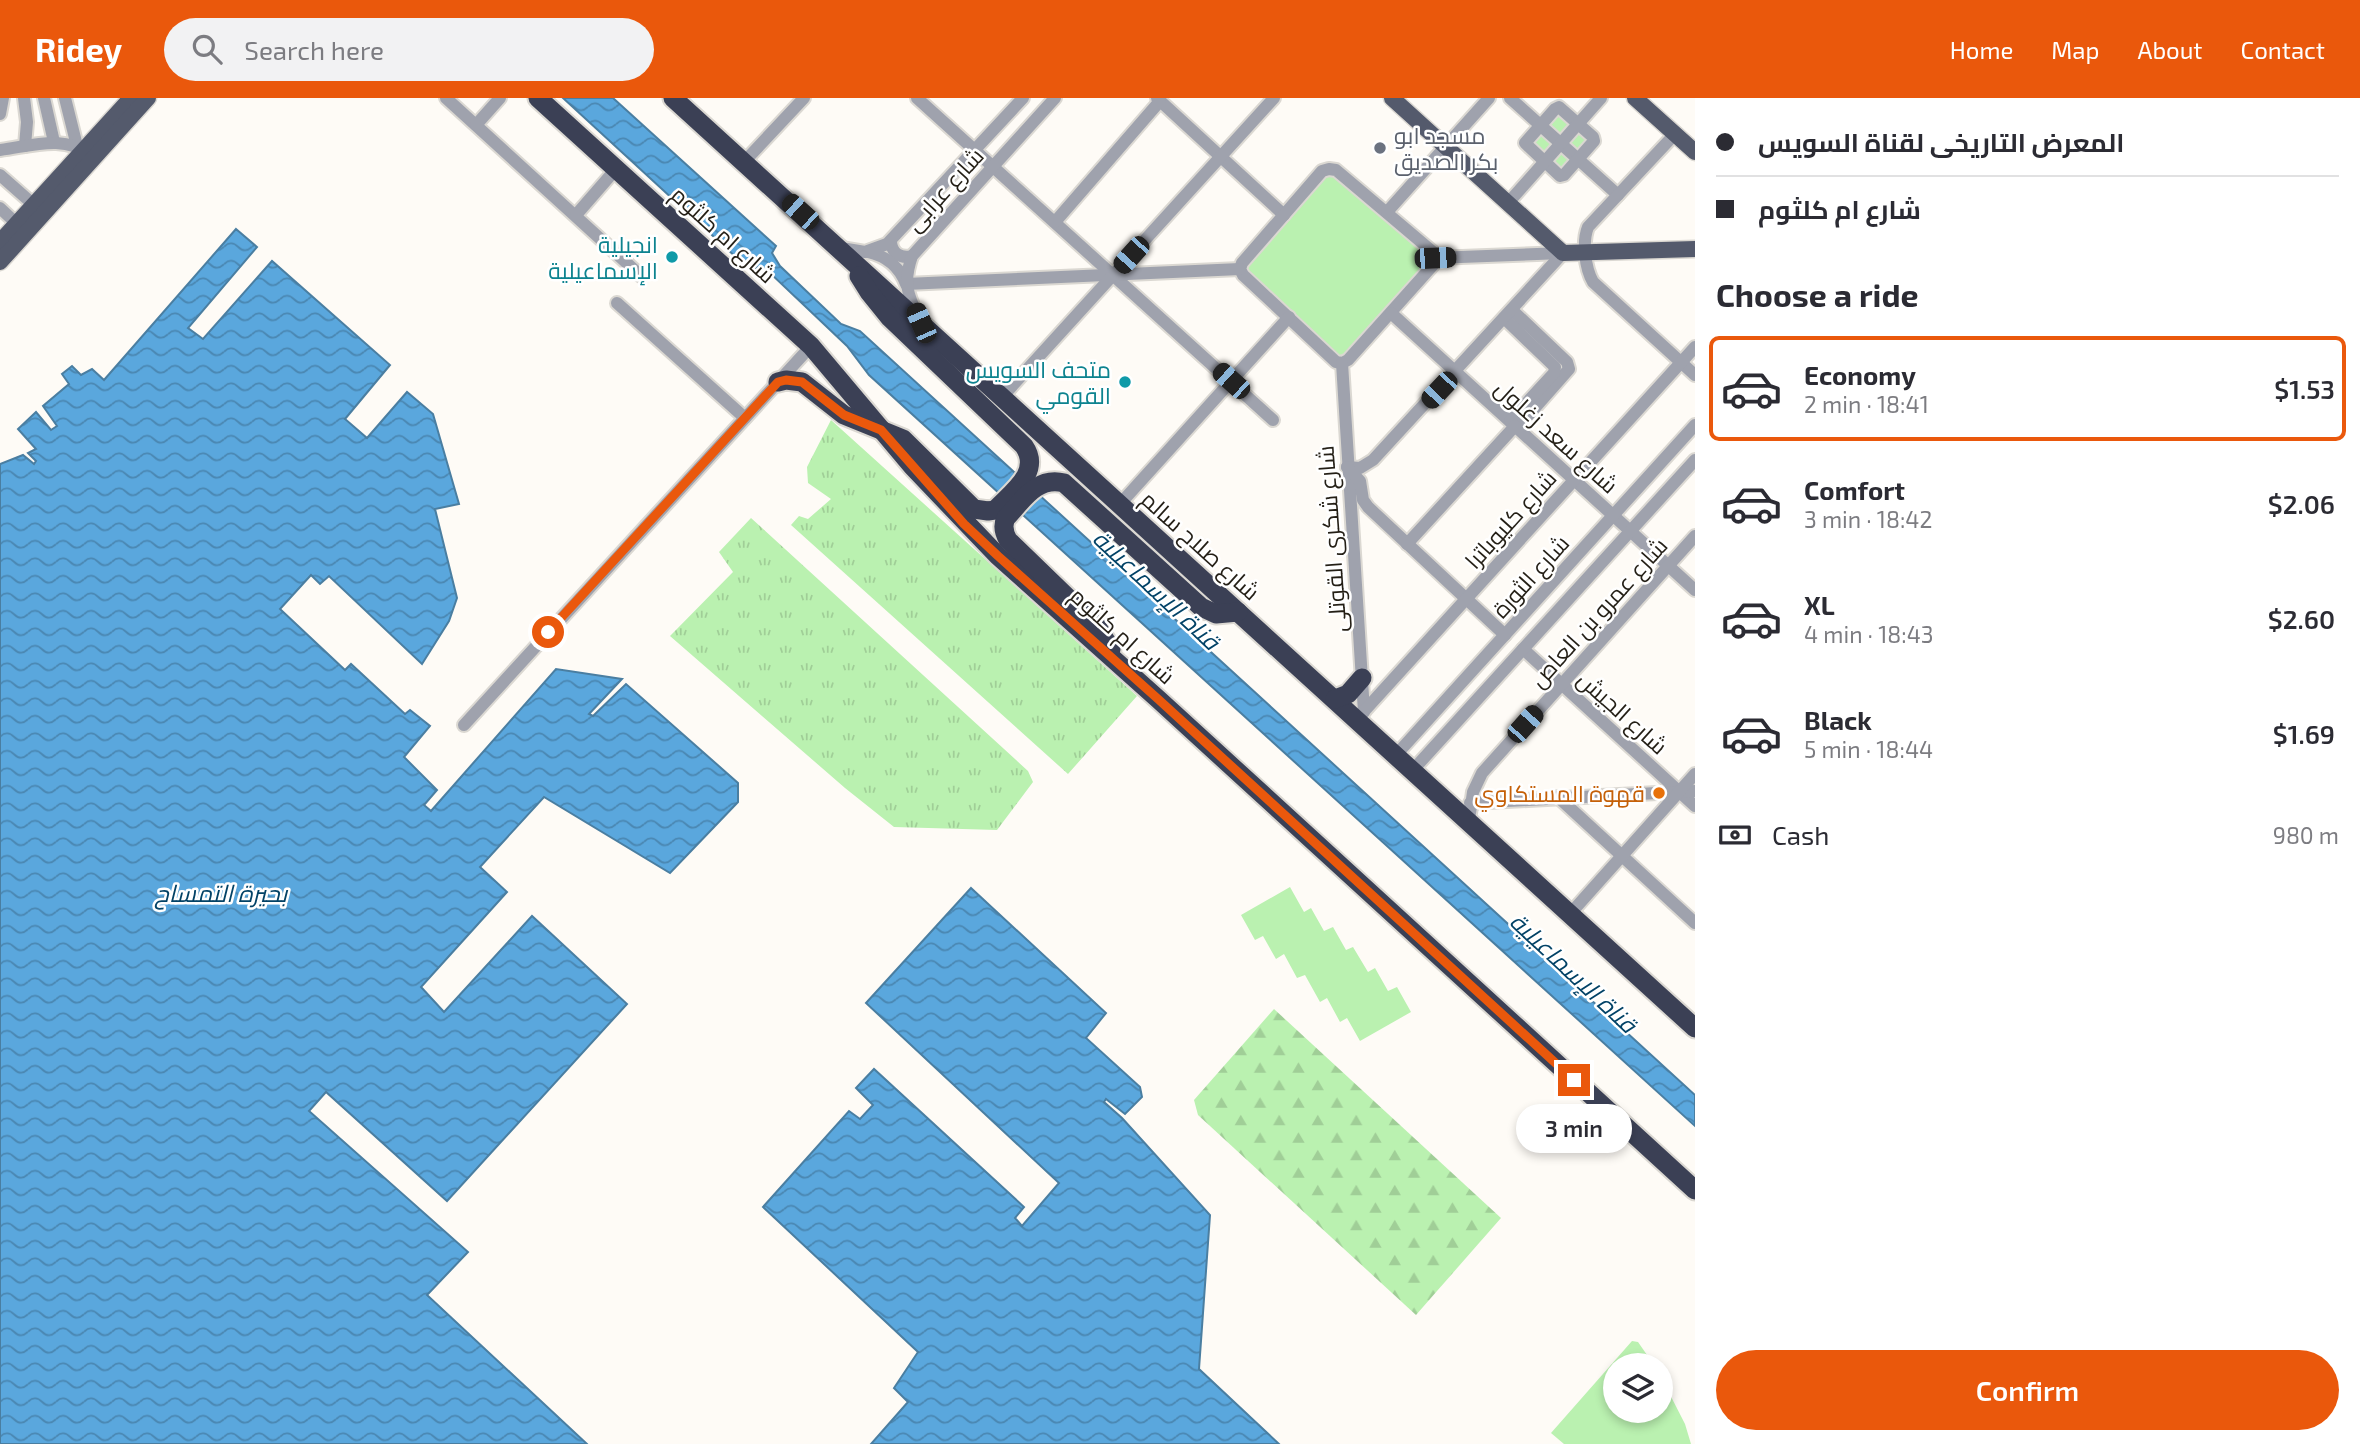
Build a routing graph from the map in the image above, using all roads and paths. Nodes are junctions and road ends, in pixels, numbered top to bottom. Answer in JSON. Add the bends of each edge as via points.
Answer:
{"nodes":[{"id":1,"x":3,"y":98,"type":"edge"},
{"id":2,"x":24,"y":98,"type":"edge"},
{"id":3,"x":44,"y":98,"type":"edge"},
{"id":4,"x":65,"y":98,"type":"edge"},
{"id":5,"x":131,"y":98,"type":"edge"},
{"id":6,"x":148,"y":98,"type":"edge"},
{"id":7,"x":446,"y":98,"type":"edge"},
{"id":8,"x":500,"y":98,"type":"edge"},
{"id":9,"x":538,"y":98,"type":"edge"},
{"id":10,"x":673,"y":98,"type":"edge"},
{"id":11,"x":804,"y":98,"type":"edge"},
{"id":12,"x":917,"y":98,"type":"edge"},
{"id":13,"x":1023,"y":98,"type":"edge"},
{"id":14,"x":1055,"y":98,"type":"edge"},
{"id":15,"x":1274,"y":98,"type":"edge"},
{"id":16,"x":1392,"y":98,"type":"edge"},
{"id":17,"x":1489,"y":98,"type":"edge"},
{"id":18,"x":1510,"y":98,"type":"edge"},
{"id":19,"x":1601,"y":98,"type":"edge"},
{"id":20,"x":1635,"y":98,"type":"edge"},
{"id":21,"x":1159,"y":100,"type":"edge"},
{"id":22,"x":0,"y":114,"type":"edge"},
{"id":23,"x":1578,"y":124,"type":"junction"},
{"id":24,"x":476,"y":125,"type":"junction"},
{"id":25,"x":1540,"y":125,"type":"junction"},
{"id":26,"x":1674,"y":135,"type":"junction"},
{"id":27,"x":54,"y":142,"type":"junction"},
{"id":28,"x":1560,"y":144,"type":"junction"},
{"id":29,"x":25,"y":146,"type":"junction"},
{"id":30,"x":1445,"y":147,"type":"junction"},
{"id":31,"x":0,"y":150,"type":"edge"},
{"id":32,"x":85,"y":150,"type":"junction"},
{"id":33,"x":975,"y":150,"type":"junction"},
{"id":34,"x":1695,"y":152,"type":"edge"},
{"id":35,"x":1221,"y":156,"type":"junction"},
{"id":36,"x":1578,"y":160,"type":"junction"},
{"id":37,"x":744,"y":162,"type":"junction"},
{"id":38,"x":1544,"y":163,"type":"junction"},
{"id":39,"x":993,"y":166,"type":"junction"},
{"id":40,"x":616,"y":169,"type":"junction"},
{"id":41,"x":0,"y":175,"type":"edge"},
{"id":42,"x":1618,"y":195,"type":"junction"},
{"id":43,"x":1508,"y":203,"type":"junction"},
{"id":44,"x":34,"y":205,"type":"junction"},
{"id":45,"x":0,"y":208,"type":"edge"},
{"id":46,"x":1387,"y":212,"type":"junction"},
{"id":47,"x":576,"y":215,"type":"junction"},
{"id":48,"x":1284,"y":215,"type":"junction"},
{"id":49,"x":1055,"y":222,"type":"junction"},
{"id":50,"x":17,"y":224,"type":"junction"},
{"id":51,"x":0,"y":242,"type":"edge"},
{"id":52,"x":891,"y":242,"type":"junction"},
{"id":53,"x":1695,"y":249,"type":"edge"},
{"id":54,"x":852,"y":253,"type":"junction"},
{"id":55,"x":1563,"y":253,"type":"junction"},
{"id":56,"x":1586,"y":253,"type":"junction"},
{"id":57,"x":912,"y":256,"type":"junction"},
{"id":58,"x":1435,"y":258,"type":"junction"},
{"id":59,"x":0,"y":261,"type":"edge"},
{"id":60,"x":1240,"y":269,"type":"junction"},
{"id":61,"x":1113,"y":275,"type":"junction"},
{"id":62,"x":641,"y":276,"type":"dead end"},
{"id":63,"x":906,"y":284,"type":"junction"},
{"id":64,"x":617,"y":303,"type":"dead end"},
{"id":65,"x":1391,"y":313,"type":"junction"},
{"id":66,"x":1508,"y":314,"type":"junction"},
{"id":67,"x":1289,"y":317,"type":"junction"},
{"id":68,"x":921,"y":323,"type":"junction"},
{"id":69,"x":811,"y":346,"type":"junction"},
{"id":70,"x":1695,"y":348,"type":"edge"},
{"id":71,"x":1681,"y":362,"type":"junction"},
{"id":72,"x":1342,"y":363,"type":"junction"},
{"id":73,"x":1456,"y":372,"type":"junction"},
{"id":74,"x":1695,"y":375,"type":"edge"},
{"id":75,"x":1231,"y":381,"type":"junction"},
{"id":76,"x":778,"y":382,"type":"junction"},
{"id":77,"x":1003,"y":396,"type":"junction"},
{"id":78,"x":745,"y":418,"type":"junction"},
{"id":79,"x":1273,"y":420,"type":"dead end"},
{"id":80,"x":1514,"y":425,"type":"junction"},
{"id":81,"x":1695,"y":425,"type":"edge"},
{"id":82,"x":881,"y":430,"type":"junction"},
{"id":83,"x":1695,"y":460,"type":"edge"},
{"id":84,"x":1347,"y":467,"type":"junction"},
{"id":85,"x":1033,"y":479,"type":"junction"},
{"id":86,"x":1574,"y":479,"type":"junction"},
{"id":87,"x":1119,"y":504,"type":"junction"},
{"id":88,"x":1001,"y":514,"type":"junction"},
{"id":89,"x":1612,"y":515,"type":"junction"},
{"id":90,"x":1630,"y":531,"type":"junction"},
{"id":91,"x":1695,"y":536,"type":"edge"},
{"id":92,"x":1407,"y":544,"type":"junction"},
{"id":93,"x":1668,"y":566,"type":"junction"},
{"id":94,"x":1695,"y":590,"type":"edge"},
{"id":95,"x":1465,"y":599,"type":"junction"},
{"id":96,"x":1238,"y":612,"type":"junction"},
{"id":97,"x":1504,"y":635,"type":"junction"},
{"id":98,"x":1523,"y":649,"type":"junction"},
{"id":99,"x":1116,"y":663,"type":"junction"},
{"id":100,"x":1362,"y":678,"type":"junction"},
{"id":101,"x":1562,"y":684,"type":"junction"},
{"id":102,"x":1335,"y":699,"type":"junction"},
{"id":103,"x":1360,"y":716,"type":"junction"},
{"id":104,"x":464,"y":724,"type":"dead end"},
{"id":105,"x":1411,"y":739,"type":"junction"},
{"id":106,"x":1429,"y":753,"type":"junction"},
{"id":107,"x":1396,"y":755,"type":"junction"},
{"id":108,"x":1413,"y":770,"type":"junction"},
{"id":109,"x":1695,"y":774,"type":"edge"},
{"id":110,"x":1679,"y":791,"type":"junction"},
{"id":111,"x":1695,"y":791,"type":"edge"},
{"id":112,"x":1558,"y":797,"type":"junction"},
{"id":113,"x":1695,"y":806,"type":"edge"},
{"id":114,"x":1469,"y":811,"type":"junction"},
{"id":115,"x":1621,"y":856,"type":"junction"},
{"id":116,"x":1570,"y":914,"type":"junction"},
{"id":117,"x":1695,"y":923,"type":"edge"},
{"id":118,"x":1692,"y":1020,"type":"edge"},
{"id":119,"x":1695,"y":1190,"type":"edge"}],
"edges":[{"from":1,"to":22,"type":"street"},
{"from":2,"to":29,"type":"street"},
{"from":3,"to":27,"type":"street"},
{"from":4,"to":32,"type":"street"},
{"from":5,"to":32,"type":"main road"},
{"from":6,"to":32,"type":"main road"},
{"from":7,"to":24,"type":"street"},
{"from":8,"to":24,"type":"street"},
{"from":9,"to":40,"type":"highway","name":"شارع ام كلثوم"},
{"from":10,"to":37,"type":"highway","name":"شارع صلاح سالم"},
{"from":11,"to":37,"type":"street"},
{"from":12,"to":33,"type":"street"},
{"from":13,"to":33,"type":"street","name":"شارع عرابى"},
{"from":14,"to":39,"type":"street","name":"شارع عرابى"},
{"from":15,"to":35,"type":"street"},
{"from":16,"to":30,"type":"main road"},
{"from":17,"to":30,"type":"street"},
{"from":18,"to":25,"type":"street"},
{"from":19,"to":23,"type":"street"},
{"from":20,"to":26,"type":"main road"},
{"from":21,"to":35,"type":"street"},
{"from":21,"to":49,"type":"street"},
{"from":23,"to":25,"type":"street","via":[[1559,107]]},
{"from":23,"to":28,"type":"street"},
{"from":23,"to":36,"type":"street","via":[[1594,141]]},
{"from":24,"to":47,"type":"street"},
{"from":25,"to":28,"type":"street"},
{"from":25,"to":38,"type":"street","via":[[1525,143]]},
{"from":26,"to":34,"type":"main road"},
{"from":26,"to":42,"type":"street"},
{"from":27,"to":29,"type":"street"},
{"from":27,"to":32,"type":"street"},
{"from":28,"to":36,"type":"street"},
{"from":28,"to":38,"type":"street"},
{"from":29,"to":31,"type":"street"},
{"from":30,"to":43,"type":"main road"},
{"from":30,"to":46,"type":"street"},
{"from":32,"to":44,"type":"main road"},
{"from":32,"to":59,"type":"main road"},
{"from":33,"to":39,"type":"street"},
{"from":33,"to":52,"type":"street","name":"شارع عرابى"},
{"from":35,"to":48,"type":"street"},
{"from":35,"to":61,"type":"street"},
{"from":36,"to":38,"type":"street","via":[[1562,176]]},
{"from":36,"to":42,"type":"street"},
{"from":37,"to":54,"type":"highway","name":"شارع صلاح سالم"},
{"from":38,"to":43,"type":"street"},
{"from":39,"to":49,"type":"street"},
{"from":39,"to":57,"type":"street","name":"شارع عرابى"},
{"from":40,"to":47,"type":"street"},
{"from":40,"to":69,"type":"highway","name":"شارع ام كلثوم"},
{"from":41,"to":44,"type":"street"},
{"from":42,"to":56,"type":"street","via":[[1588,227]]},
{"from":43,"to":55,"type":"main road"},
{"from":44,"to":50,"type":"main road"},
{"from":45,"to":50,"type":"street"},
{"from":46,"to":48,"type":"street","via":[[1329,169],[1322,171]]},
{"from":46,"to":58,"type":"street"},
{"from":47,"to":62,"type":"street"},
{"from":48,"to":60,"type":"street"},
{"from":49,"to":61,"type":"street"},
{"from":50,"to":51,"type":"main road"},
{"from":52,"to":54,"type":"street","name":"شارع عرابى","via":[[877,250]]},
{"from":52,"to":57,"type":"street","via":[[897,254]]},
{"from":53,"to":56,"type":"main road"},
{"from":54,"to":63,"type":"street","via":[[882,256]]},
{"from":54,"to":68,"type":"highway","name":"شارع صلاح سالم"},
{"from":54,"to":85,"type":"highway","via":[[869,292],[890,318],[1024,446]]},
{"from":55,"to":56,"type":"main road"},
{"from":55,"to":58,"type":"street"},
{"from":55,"to":66,"type":"street"},
{"from":56,"to":71,"type":"street","via":[[1593,282]]},
{"from":57,"to":63,"type":"street","name":"شارع عرابى"},
{"from":58,"to":65,"type":"street"},
{"from":60,"to":61,"type":"street"},
{"from":60,"to":67,"type":"street"},
{"from":61,"to":63,"type":"street"},
{"from":61,"to":75,"type":"street"},
{"from":61,"to":77,"type":"street"},
{"from":63,"to":68,"type":"street"},
{"from":64,"to":78,"type":"street"},
{"from":65,"to":72,"type":"street"},
{"from":65,"to":73,"type":"street","name":"شارع سعد زغلول"},
{"from":66,"to":73,"type":"street"},
{"from":66,"to":80,"type":"street","via":[[1555,367]]},
{"from":67,"to":72,"type":"street"},
{"from":67,"to":75,"type":"street"},
{"from":68,"to":77,"type":"highway","name":"شارع صلاح سالم"},
{"from":69,"to":76,"type":"street"},
{"from":69,"to":82,"type":"highway","name":"شارع ام كلثوم"},
{"from":70,"to":71,"type":"street","name":"شارع كليوباترا"},
{"from":71,"to":74,"type":"street"},
{"from":71,"to":86,"type":"street","name":"شارع كليوباترا"},
{"from":72,"to":84,"type":"street","name":"شارع شكرى القوتلى"},
{"from":73,"to":80,"type":"street","name":"شارع سعد زغلول"},
{"from":73,"to":84,"type":"street","via":[[1368,465]]},
{"from":75,"to":79,"type":"street"},
{"from":75,"to":87,"type":"street"},
{"from":76,"to":78,"type":"street"},
{"from":76,"to":82,"type":"highway","via":[[802,382],[844,415]]},
{"from":77,"to":87,"type":"highway","name":"شارع صلاح سالم"},
{"from":78,"to":104,"type":"street"},
{"from":80,"to":86,"type":"street","name":"شارع سعد زغلول"},
{"from":80,"to":92,"type":"street"},
{"from":81,"to":89,"type":"street","name":"شارع الثورة"},
{"from":82,"to":88,"type":"highway","via":[[911,446],[974,509]]},
{"from":82,"to":99,"type":"highway","name":"شارع ام كلثوم","via":[[964,524]]},
{"from":83,"to":90,"type":"street","name":"شارع الثورة"},
{"from":84,"to":92,"type":"street","via":[[1360,481],[1368,508]]},
{"from":84,"to":100,"type":"street","name":"شارع شكرى القوتلى"},
{"from":85,"to":88,"type":"highway"},
{"from":85,"to":96,"type":"highway","via":[[1064,483],[1201,607],[1216,614]]},
{"from":86,"to":89,"type":"street","name":"شارع سعد زغلول"},
{"from":86,"to":95,"type":"street","name":"شارع كليوباترا"},
{"from":87,"to":96,"type":"highway","name":"شارع صلاح سالم"},
{"from":88,"to":99,"type":"highway","via":[[1008,540],[1096,625]]},
{"from":89,"to":90,"type":"street","name":"شارع سعد زغلول"},
{"from":89,"to":97,"type":"street","name":"شارع الثورة"},
{"from":90,"to":93,"type":"street","name":"شارع سعد زغلول"},
{"from":90,"to":98,"type":"street","name":"شارع الثورة"},
{"from":91,"to":93,"type":"street","name":"شارع عمرو بن العاص"},
{"from":92,"to":95,"type":"street"},
{"from":93,"to":94,"type":"street","name":"شارع سعد زغلول"},
{"from":93,"to":101,"type":"street","name":"شارع عمرو بن العاص"},
{"from":95,"to":97,"type":"street"},
{"from":95,"to":103,"type":"street","name":"شارع كليوباترا"},
{"from":96,"to":102,"type":"highway","name":"شارع صلاح سالم"},
{"from":97,"to":105,"type":"street","name":"شارع الثورة"},
{"from":98,"to":101,"type":"street","name":"شارع الجيش"},
{"from":98,"to":106,"type":"street","name":"شارع الثورة"},
{"from":99,"to":119,"type":"highway","name":"شارع ام كلثوم"},
{"from":100,"to":102,"type":"highway","via":[[1348,694]]},
{"from":100,"to":103,"type":"street","name":"شارع شكرى القوتلى"},
{"from":101,"to":110,"type":"street","name":"شارع الجيش"},
{"from":101,"to":114,"type":"street","name":"شارع عمرو بن العاص","via":[[1482,773]]},
{"from":102,"to":103,"type":"highway","name":"شارع صلاح سالم"},
{"from":103,"to":107,"type":"highway","name":"شارع صلاح سالم"},
{"from":105,"to":106,"type":"street","via":[[1415,752]]},
{"from":105,"to":107,"type":"street","name":"شارع الثورة"},
{"from":106,"to":108,"type":"street","name":"شارع الثورة"},
{"from":107,"to":108,"type":"highway","name":"شارع صلاح سالم"},
{"from":108,"to":114,"type":"highway","name":"شارع صلاح سالم"},
{"from":109,"to":110,"type":"street"},
{"from":110,"to":111,"type":"street"},
{"from":110,"to":112,"type":"street"},
{"from":110,"to":113,"type":"street","name":"شارع الجيش"},
{"from":110,"to":115,"type":"street"},
{"from":112,"to":114,"type":"street"},
{"from":112,"to":115,"type":"street"},
{"from":114,"to":116,"type":"highway","name":"شارع صلاح سالم"},
{"from":115,"to":116,"type":"street"},
{"from":115,"to":117,"type":"street"},
{"from":116,"to":118,"type":"highway","name":"شارع صلاح سالم"}]}
